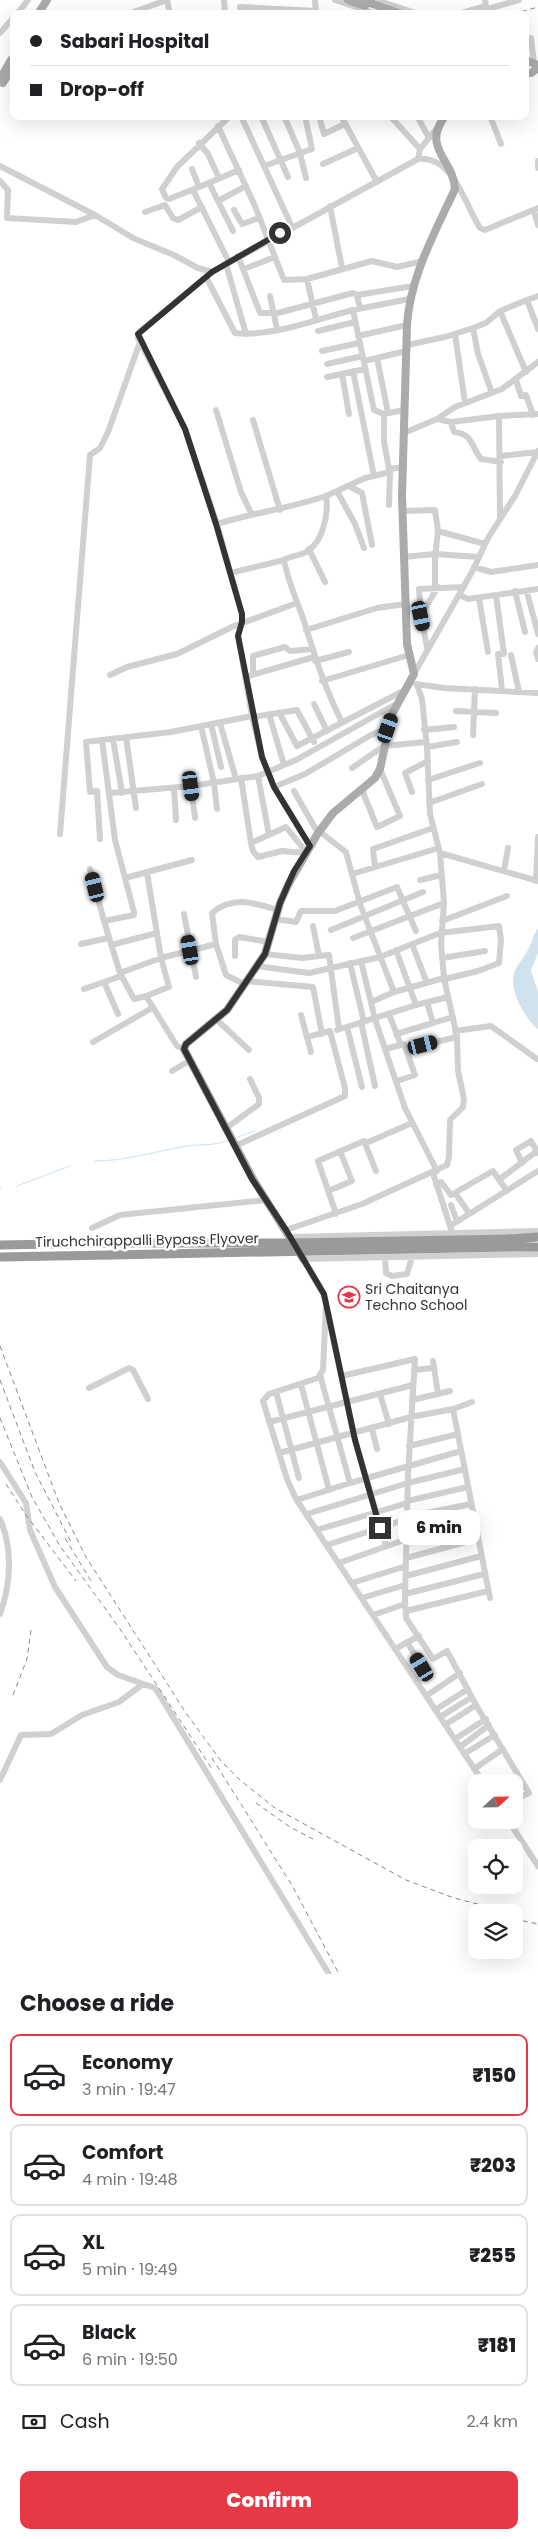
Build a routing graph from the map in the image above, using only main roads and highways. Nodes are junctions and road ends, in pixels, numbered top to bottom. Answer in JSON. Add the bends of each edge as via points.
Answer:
{"nodes":[{"id":1,"x":348,"y":0,"type":"edge"},
{"id":2,"x":361,"y":0,"type":"edge"},
{"id":3,"x":377,"y":10,"type":"edge"},
{"id":4,"x":390,"y":10,"type":"edge"},
{"id":5,"x":10,"y":66,"type":"edge"},
{"id":6,"x":1,"y":83,"type":"edge"},
{"id":7,"x":443,"y":120,"type":"edge"},
{"id":8,"x":537,"y":1235,"type":"edge"},
{"id":9,"x":510,"y":1243,"type":"junction"},
{"id":10,"x":0,"y":1245,"type":"edge"},
{"id":11,"x":537,"y":1249,"type":"edge"},
{"id":12,"x":0,"y":1257,"type":"edge"},
{"id":13,"x":303,"y":1259,"type":"road end"}],
"edges":[{"from":1,"to":3,"type":"main road"},
{"from":2,"to":4,"type":"main road"},
{"from":5,"to":6,"type":"main road","bridge":true},
{"from":7,"to":13,"type":"main road","via":[[436,144],[455,180],[455,189],[413,286],[407,325],[403,557],[409,655],[415,679],[396,704],[375,778],[333,814],[318,832],[291,878],[265,954],[232,1004],[184,1049],[225,1129]]},
{"from":8,"to":9,"type":"highway","name":"Tiruchchirappalli Bypass Flyover","via":[[524,1234]]},
{"from":9,"to":10,"type":"highway","name":"Tiruchchirappalli Bypass Flyover","bridge":true},
{"from":9,"to":11,"type":"highway","name":"Tiruchchirappalli Bypass Flyover"},
{"from":9,"to":12,"type":"highway","name":"Tiruchchirappalli Bypass Flyover","bridge":true}]}
